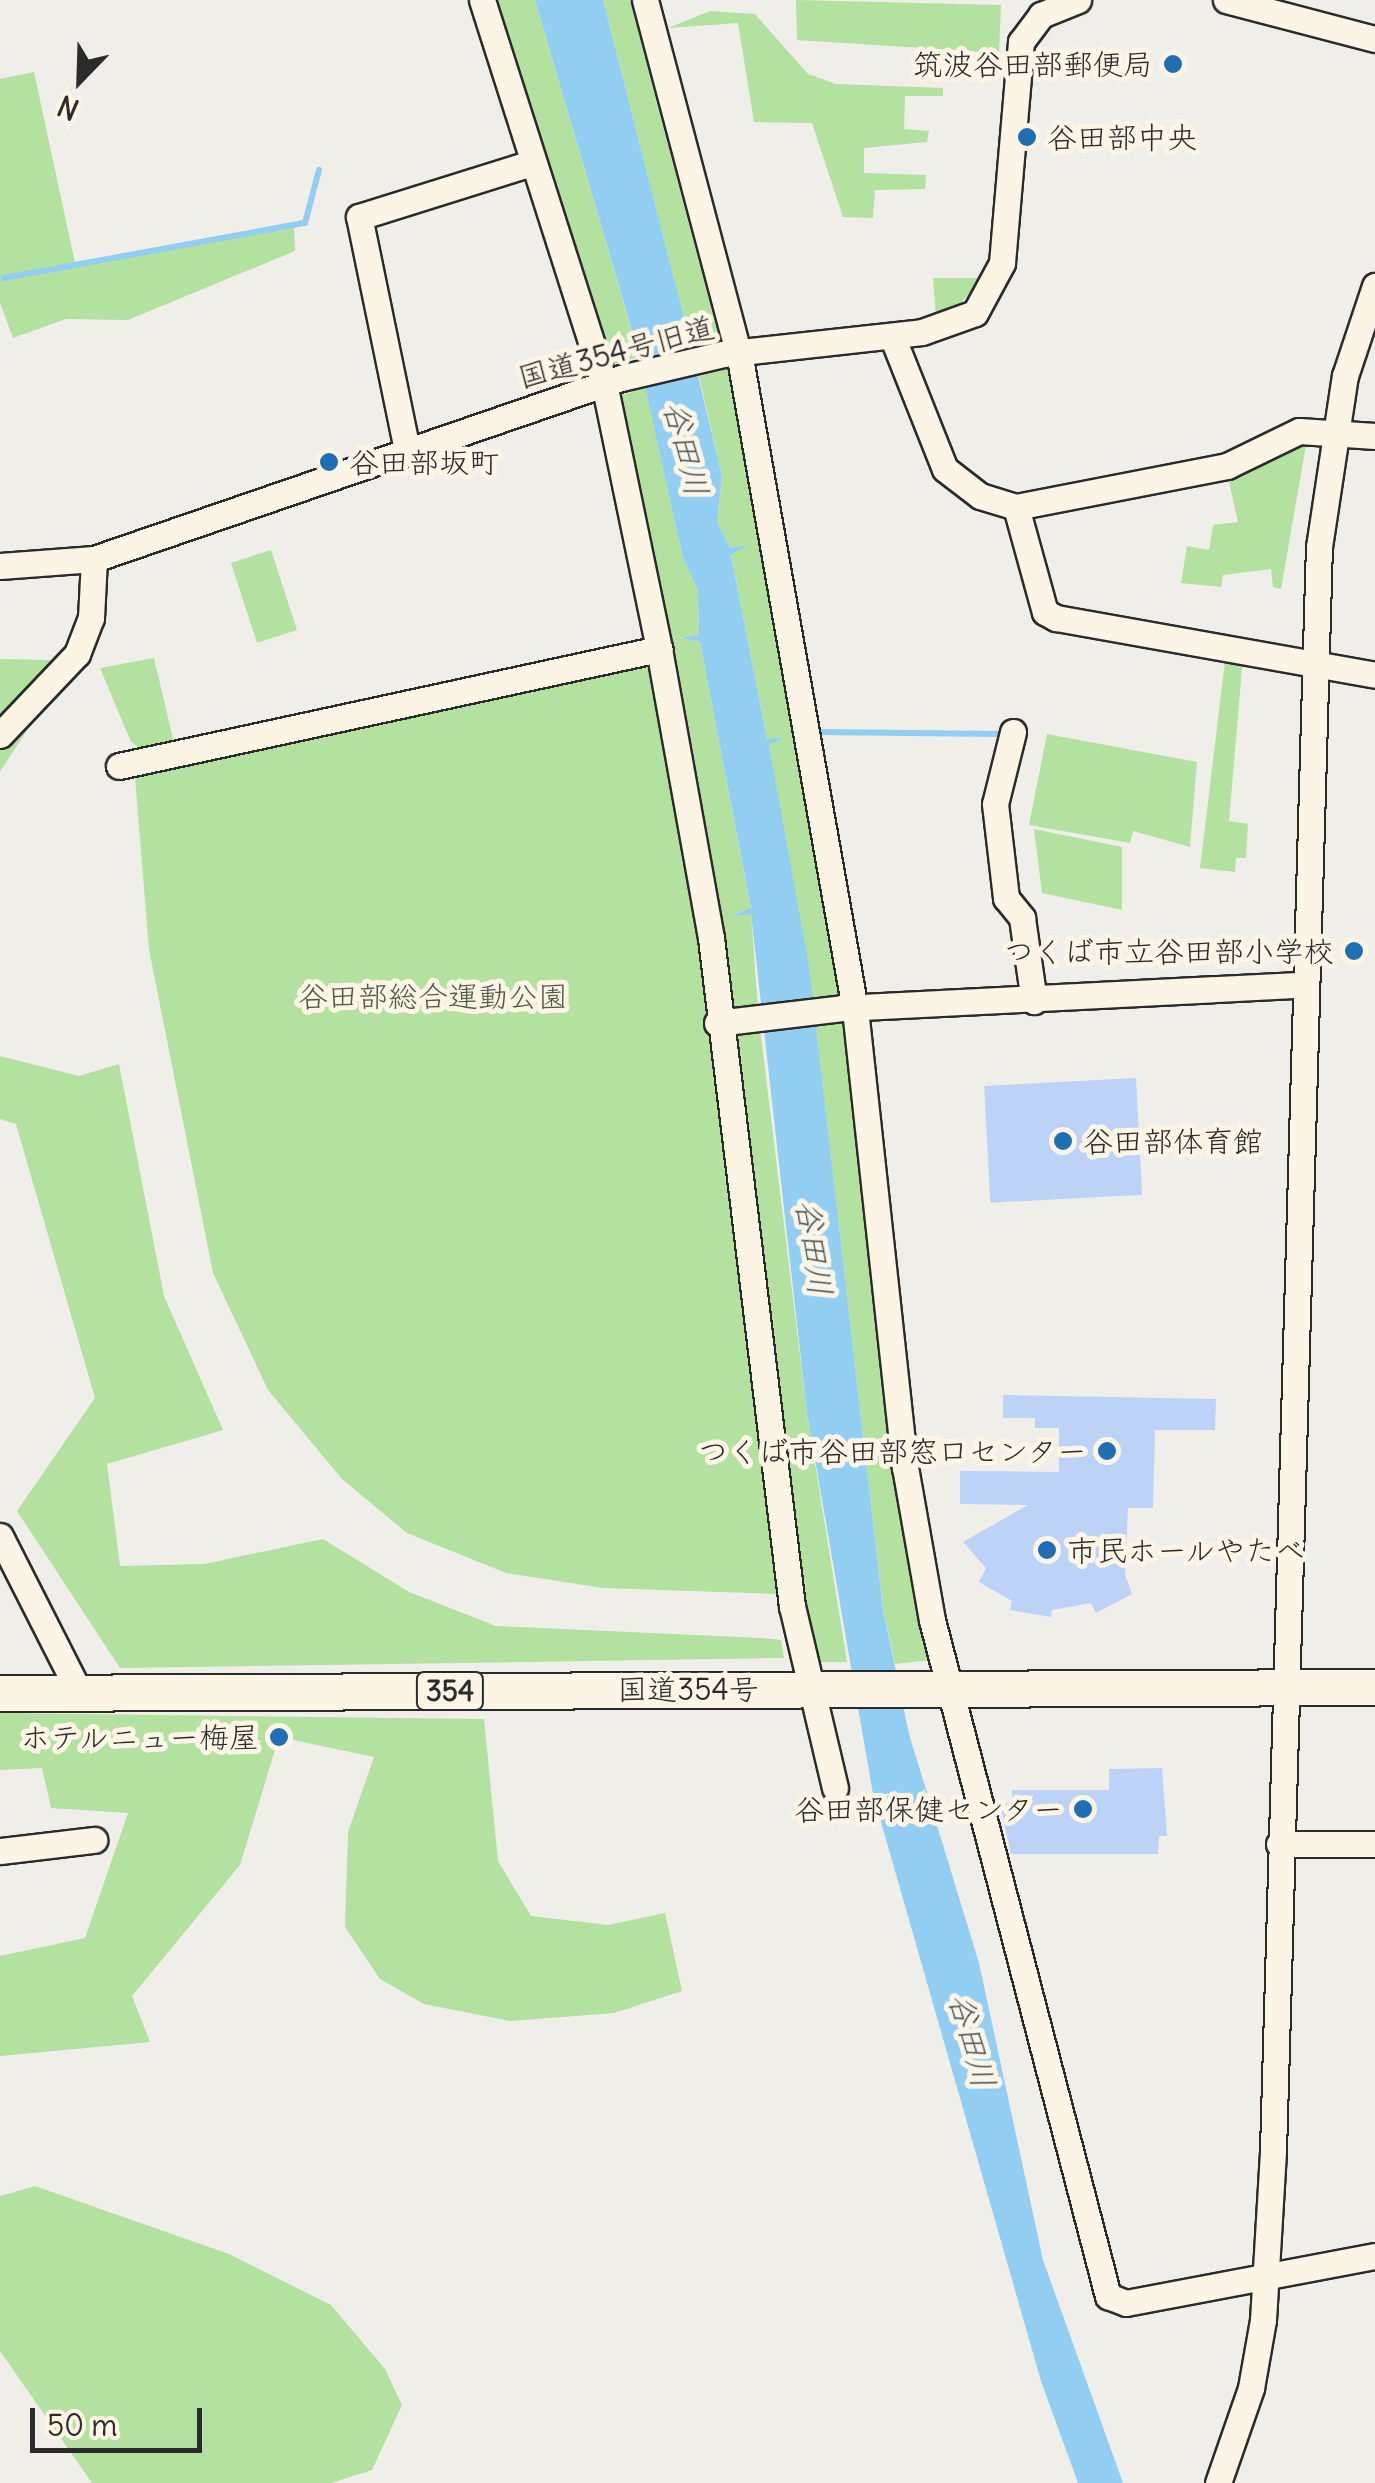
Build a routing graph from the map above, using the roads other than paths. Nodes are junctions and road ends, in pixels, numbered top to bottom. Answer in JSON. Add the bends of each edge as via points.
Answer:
{"nodes":[{"id":1,"x":482,"y":0,"type":"edge"},
{"id":2,"x":644,"y":0,"type":"edge"},
{"id":3,"x":1078,"y":0,"type":"edge"},
{"id":4,"x":1226,"y":0,"type":"edge"},
{"id":5,"x":1375,"y":39,"type":"edge"},
{"id":6,"x":528,"y":164,"type":"junction"},
{"id":7,"x":1375,"y":286,"type":"edge"},
{"id":8,"x":892,"y":336,"type":"junction"},
{"id":9,"x":730,"y":353,"type":"junction"},
{"id":10,"x":612,"y":381,"type":"junction"},
{"id":11,"x":1334,"y":432,"type":"junction"},
{"id":12,"x":1375,"y":436,"type":"edge"},
{"id":13,"x":407,"y":450,"type":"junction"},
{"id":14,"x":1016,"y":506,"type":"junction"},
{"id":15,"x":94,"y":559,"type":"junction"},
{"id":16,"x":0,"y":566,"type":"edge"},
{"id":17,"x":659,"y":650,"type":"junction"},
{"id":18,"x":1316,"y":663,"type":"junction"},
{"id":19,"x":1375,"y":675,"type":"edge"},
{"id":20,"x":1013,"y":732,"type":"dead end"},
{"id":21,"x":0,"y":735,"type":"edge"},
{"id":22,"x":119,"y":766,"type":"dead end"},
{"id":23,"x":1304,"y":985,"type":"junction"},
{"id":24,"x":1034,"y":1001,"type":"junction"},
{"id":25,"x":849,"y":1009,"type":"junction"},
{"id":26,"x":721,"y":1023,"type":"junction"},
{"id":27,"x":0,"y":1536,"type":"edge"},
{"id":28,"x":1375,"y":1686,"type":"edge"},
{"id":29,"x":941,"y":1687,"type":"junction"},
{"id":30,"x":1283,"y":1688,"type":"junction"},
{"id":31,"x":814,"y":1689,"type":"junction"},
{"id":32,"x":79,"y":1692,"type":"junction"},
{"id":33,"x":0,"y":1693,"type":"edge"},
{"id":34,"x":835,"y":1788,"type":"dead end"},
{"id":35,"x":94,"y":1840,"type":"dead end"},
{"id":36,"x":1280,"y":1844,"type":"junction"},
{"id":37,"x":1375,"y":1844,"type":"edge"},
{"id":38,"x":0,"y":1851,"type":"edge"},
{"id":39,"x":1375,"y":2256,"type":"edge"},
{"id":40,"x":1266,"y":2276,"type":"junction"},
{"id":41,"x":1218,"y":2483,"type":"edge"}],
"edges":[{"from":1,"to":6,"type":"street"},
{"from":2,"to":9,"type":"street"},
{"from":3,"to":8,"type":"street","name":"国道354号旧道","via":[[1042,16],[1022,42],[995,288],[959,321]]},
{"from":4,"to":5,"type":"street"},
{"from":6,"to":10,"type":"street"},
{"from":6,"to":13,"type":"street","via":[[359,218]]},
{"from":7,"to":11,"type":"street"},
{"from":8,"to":9,"type":"street","name":"国道354号旧道"},
{"from":8,"to":14,"type":"street","via":[[945,469],[980,496]]},
{"from":9,"to":10,"type":"street","name":"国道354号旧道"},
{"from":9,"to":25,"type":"street"},
{"from":10,"to":13,"type":"street","name":"国道354号旧道"},
{"from":10,"to":17,"type":"street"},
{"from":11,"to":12,"type":"street"},
{"from":11,"to":14,"type":"street","via":[[1299,431],[1186,477]]},
{"from":11,"to":18,"type":"street","via":[[1318,547]]},
{"from":13,"to":15,"type":"street","name":"国道354号旧道"},
{"from":14,"to":18,"type":"street","via":[[1050,616]]},
{"from":15,"to":16,"type":"street","name":"国道354号旧道"},
{"from":15,"to":21,"type":"street","via":[[90,618],[77,654]]},
{"from":17,"to":22,"type":"street"},
{"from":17,"to":26,"type":"street"},
{"from":18,"to":19,"type":"street"},
{"from":18,"to":23,"type":"street"},
{"from":20,"to":24,"type":"street","via":[[995,804],[1006,898],[1022,918]]},
{"from":23,"to":24,"type":"street"},
{"from":23,"to":30,"type":"street"},
{"from":24,"to":25,"type":"street"},
{"from":25,"to":26,"type":"street"},
{"from":25,"to":29,"type":"street","via":[[905,1467]]},
{"from":26,"to":31,"type":"street"},
{"from":27,"to":32,"type":"street"},
{"from":28,"to":30,"type":"highway","name":"国道354号","number":"354"},
{"from":29,"to":30,"type":"highway","name":"国道354号","number":"354"},
{"from":29,"to":31,"type":"highway","name":"国道354号","number":"354"},
{"from":29,"to":40,"type":"street","via":[[1108,2296],[1126,2303]]},
{"from":30,"to":36,"type":"street"},
{"from":31,"to":32,"type":"highway","name":"国道354号","number":"354"},
{"from":31,"to":34,"type":"street"},
{"from":32,"to":33,"type":"highway","name":"国道354号","number":"354"},
{"from":35,"to":38,"type":"street"},
{"from":36,"to":37,"type":"street"},
{"from":36,"to":40,"type":"street"},
{"from":39,"to":40,"type":"street"},
{"from":40,"to":41,"type":"street","via":[[1251,2388]]}]}
